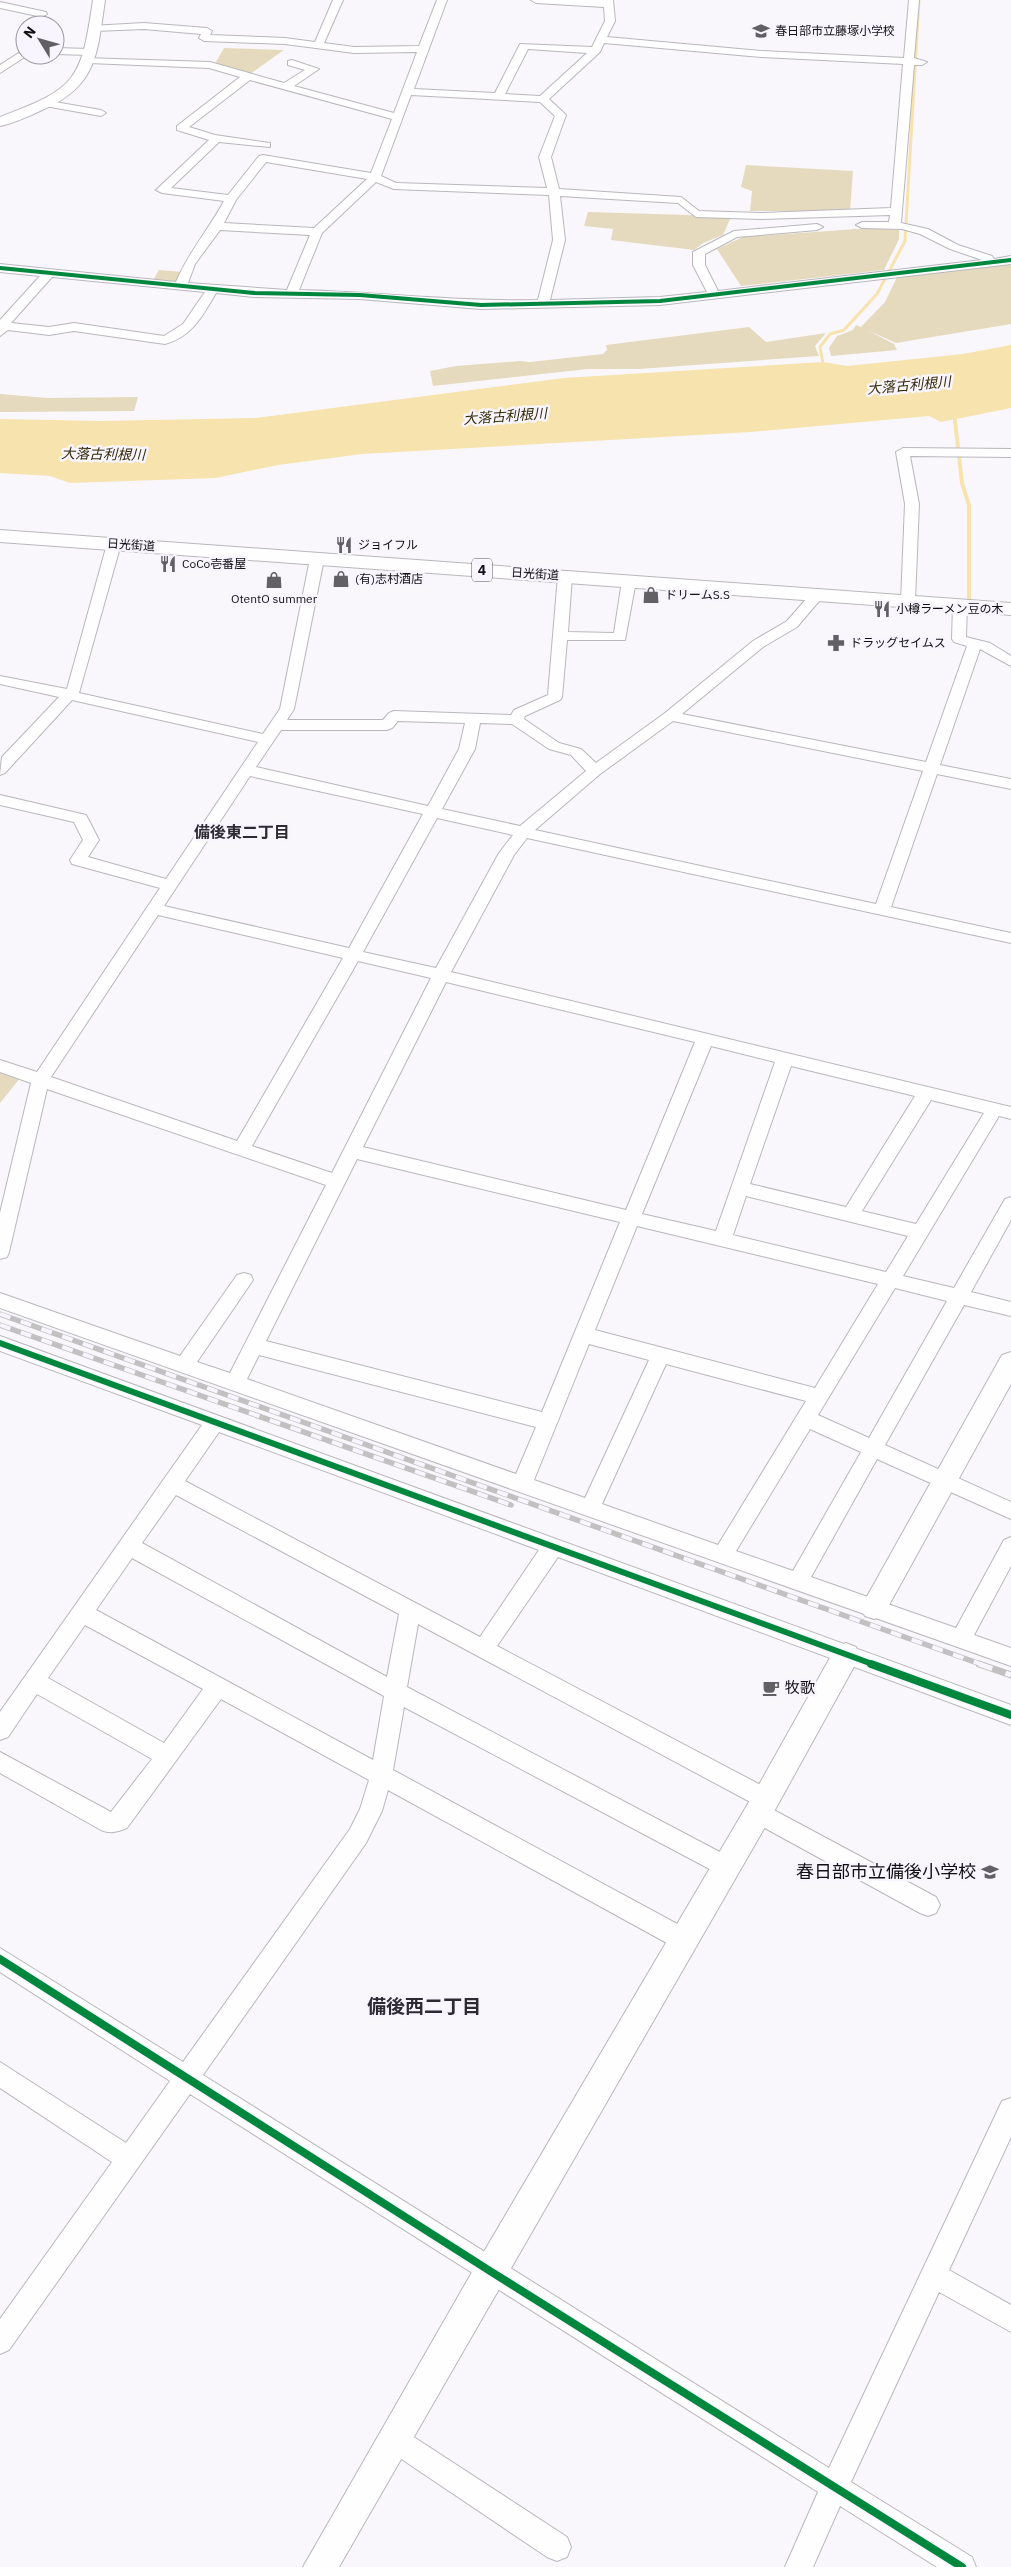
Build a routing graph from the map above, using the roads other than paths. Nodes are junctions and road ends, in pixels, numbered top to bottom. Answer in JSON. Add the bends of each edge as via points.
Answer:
{"nodes":[{"id":1,"x":99,"y":0,"type":"edge"},
{"id":2,"x":338,"y":0,"type":"edge"},
{"id":3,"x":442,"y":0,"type":"edge"},
{"id":4,"x":536,"y":0,"type":"edge"},
{"id":5,"x":914,"y":0,"type":"edge"},
{"id":6,"x":608,"y":2,"type":"edge"},
{"id":7,"x":2,"y":8,"type":"edge"},
{"id":8,"x":43,"y":10,"type":"joint"},
{"id":9,"x":41,"y":15,"type":"edge"},
{"id":10,"x":95,"y":28,"type":"junction"},
{"id":11,"x":599,"y":45,"type":"junction"},
{"id":12,"x":318,"y":46,"type":"junction"},
{"id":13,"x":422,"y":49,"type":"junction"},
{"id":14,"x":65,"y":52,"type":"edge"},
{"id":15,"x":90,"y":56,"type":"junction"},
{"id":16,"x":15,"y":59,"type":"edge"},
{"id":17,"x":910,"y":61,"type":"junction"},
{"id":18,"x":922,"y":62,"type":"dead end"},
{"id":19,"x":292,"y":63,"type":"dead end"},
{"id":20,"x":2,"y":68,"type":"edge"},
{"id":21,"x":248,"y":76,"type":"junction"},
{"id":22,"x":287,"y":86,"type":"junction"},
{"id":23,"x":408,"y":92,"type":"junction"},
{"id":24,"x":498,"y":96,"type":"junction"},
{"id":25,"x":543,"y":99,"type":"junction"},
{"id":26,"x":49,"y":104,"type":"junction"},
{"id":27,"x":101,"y":113,"type":"dead end"},
{"id":28,"x":398,"y":117,"type":"junction"},
{"id":29,"x":0,"y":122,"type":"edge"},
{"id":30,"x":214,"y":138,"type":"junction"},
{"id":31,"x":266,"y":145,"type":"dead end"},
{"id":32,"x":375,"y":177,"type":"junction"},
{"id":33,"x":554,"y":192,"type":"junction"},
{"id":34,"x":231,"y":199,"type":"junction"},
{"id":35,"x":895,"y":211,"type":"junction"},
{"id":36,"x":847,"y":225,"type":"dead end"},
{"id":37,"x":895,"y":225,"type":"junction"},
{"id":38,"x":217,"y":226,"type":"junction"},
{"id":39,"x":829,"y":226,"type":"dead end"},
{"id":40,"x":317,"y":232,"type":"junction"},
{"id":41,"x":1005,"y":261,"type":"edge"},
{"id":42,"x":0,"y":268,"type":"edge"},
{"id":43,"x":48,"y":274,"type":"junction"},
{"id":44,"x":180,"y":287,"type":"junction"},
{"id":45,"x":212,"y":290,"type":"junction"},
{"id":46,"x":291,"y":294,"type":"junction"},
{"id":47,"x":714,"y":294,"type":"junction"},
{"id":48,"x":543,"y":305,"type":"junction"},
{"id":49,"x":2,"y":326,"type":"edge"},
{"id":50,"x":1011,"y":453,"type":"edge"},
{"id":51,"x":0,"y":536,"type":"edge"},
{"id":52,"x":114,"y":544,"type":"junction"},
{"id":53,"x":317,"y":558,"type":"junction"},
{"id":54,"x":565,"y":576,"type":"junction"},
{"id":55,"x":629,"y":581,"type":"junction"},
{"id":56,"x":818,"y":594,"type":"junction"},
{"id":57,"x":908,"y":601,"type":"junction"},
{"id":58,"x":962,"y":605,"type":"junction"},
{"id":59,"x":1011,"y":609,"type":"edge"},
{"id":60,"x":560,"y":636,"type":"junction"},
{"id":61,"x":975,"y":644,"type":"junction"},
{"id":62,"x":1011,"y":662,"type":"edge"},
{"id":63,"x":0,"y":680,"type":"edge"},
{"id":64,"x":71,"y":695,"type":"junction"},
{"id":65,"x":670,"y":716,"type":"junction"},
{"id":66,"x":474,"y":718,"type":"junction"},
{"id":67,"x":516,"y":720,"type":"junction"},
{"id":68,"x":277,"y":725,"type":"junction"},
{"id":69,"x":267,"y":739,"type":"junction"},
{"id":70,"x":932,"y":769,"type":"junction"},
{"id":71,"x":0,"y":770,"type":"edge"},
{"id":72,"x":246,"y":770,"type":"junction"},
{"id":73,"x":595,"y":771,"type":"junction"},
{"id":74,"x":1011,"y":784,"type":"edge"},
{"id":75,"x":0,"y":800,"type":"edge"},
{"id":76,"x":433,"y":811,"type":"junction"},
{"id":77,"x":524,"y":831,"type":"junction"},
{"id":78,"x":170,"y":885,"type":"junction"},
{"id":79,"x":154,"y":909,"type":"junction"},
{"id":80,"x":882,"y":911,"type":"junction"},
{"id":81,"x":1011,"y":938,"type":"edge"},
{"id":82,"x":353,"y":955,"type":"junction"},
{"id":83,"x":441,"y":975,"type":"junction"},
{"id":84,"x":705,"y":1039,"type":"junction"},
{"id":85,"x":785,"y":1058,"type":"junction"},
{"id":86,"x":0,"y":1066,"type":"edge"},
{"id":87,"x":41,"y":1079,"type":"junction"},
{"id":88,"x":926,"y":1092,"type":"junction"},
{"id":89,"x":1003,"y":1111,"type":"edge"},
{"id":90,"x":241,"y":1150,"type":"junction"},
{"id":91,"x":352,"y":1151,"type":"junction"},
{"id":92,"x":337,"y":1182,"type":"junction"},
{"id":93,"x":740,"y":1188,"type":"junction"},
{"id":94,"x":1011,"y":1204,"type":"edge"},
{"id":95,"x":850,"y":1215,"type":"junction"},
{"id":96,"x":633,"y":1219,"type":"junction"},
{"id":97,"x":920,"y":1232,"type":"junction"},
{"id":98,"x":722,"y":1240,"type":"junction"},
{"id":99,"x":0,"y":1252,"type":"edge"},
{"id":100,"x":244,"y":1280,"type":"dead end"},
{"id":101,"x":891,"y":1281,"type":"junction"},
{"id":102,"x":958,"y":1297,"type":"junction"},
{"id":103,"x":0,"y":1300,"type":"edge"},
{"id":104,"x":1011,"y":1309,"type":"edge"},
{"id":105,"x":584,"y":1335,"type":"junction"},
{"id":106,"x":0,"y":1343,"type":"edge"},
{"id":107,"x":254,"y":1346,"type":"junction"},
{"id":108,"x":661,"y":1355,"type":"junction"},
{"id":109,"x":1011,"y":1362,"type":"edge"},
{"id":110,"x":184,"y":1365,"type":"junction"},
{"id":111,"x":235,"y":1383,"type":"junction"},
{"id":112,"x":820,"y":1397,"type":"junction"},
{"id":113,"x":807,"y":1419,"type":"junction"},
{"id":114,"x":216,"y":1421,"type":"junction"},
{"id":115,"x":548,"y":1422,"type":"junction"},
{"id":116,"x":873,"y":1449,"type":"junction"},
{"id":117,"x":944,"y":1482,"type":"junction"},
{"id":118,"x":173,"y":1484,"type":"junction"},
{"id":119,"x":522,"y":1484,"type":"junction"},
{"id":120,"x":590,"y":1508,"type":"junction"},
{"id":121,"x":1011,"y":1511,"type":"edge"},
{"id":122,"x":129,"y":1546,"type":"junction"},
{"id":123,"x":1011,"y":1546,"type":"edge"},
{"id":124,"x":554,"y":1547,"type":"junction"},
{"id":125,"x":723,"y":1555,"type":"junction"},
{"id":126,"x":798,"y":1582,"type":"junction"},
{"id":127,"x":874,"y":1608,"type":"junction"},
{"id":128,"x":410,"y":1609,"type":"junction"},
{"id":129,"x":82,"y":1613,"type":"junction"},
{"id":130,"x":961,"y":1639,"type":"junction"},
{"id":131,"x":484,"y":1648,"type":"junction"},
{"id":132,"x":846,"y":1655,"type":"junction"},
{"id":133,"x":1011,"y":1658,"type":"edge"},
{"id":134,"x":34,"y":1681,"type":"junction"},
{"id":135,"x":218,"y":1686,"type":"junction"},
{"id":136,"x":396,"y":1692,"type":"junction"},
{"id":137,"x":1011,"y":1715,"type":"edge"},
{"id":138,"x":0,"y":1730,"type":"edge"},
{"id":139,"x":167,"y":1756,"type":"junction"},
{"id":140,"x":0,"y":1762,"type":"edge"},
{"id":141,"x":381,"y":1775,"type":"junction"},
{"id":142,"x":762,"y":1806,"type":"junction"},
{"id":143,"x":727,"y":1867,"type":"junction"},
{"id":144,"x":928,"y":1905,"type":"dead end"},
{"id":145,"x":684,"y":1940,"type":"junction"},
{"id":146,"x":0,"y":1959,"type":"edge"},
{"id":147,"x":0,"y":2074,"type":"edge"},
{"id":148,"x":187,"y":2077,"type":"junction"},
{"id":149,"x":1011,"y":2110,"type":"edge"},
{"id":150,"x":130,"y":2160,"type":"junction"},
{"id":151,"x":490,"y":2271,"type":"junction"},
{"id":152,"x":933,"y":2275,"type":"junction"},
{"id":153,"x":1011,"y":2319,"type":"edge"},
{"id":154,"x":0,"y":2341,"type":"edge"},
{"id":155,"x":394,"y":2439,"type":"junction"},
{"id":156,"x":834,"y":2487,"type":"junction"},
{"id":157,"x":556,"y":2547,"type":"dead end"},
{"id":158,"x":320,"y":2567,"type":"edge"},
{"id":159,"x":799,"y":2567,"type":"edge"},
{"id":160,"x":962,"y":2567,"type":"edge"}],
"edges":[{"from":1,"to":10,"type":"street"},
{"from":2,"to":12,"type":"street"},
{"from":3,"to":13,"type":"street"},
{"from":4,"to":6,"type":"street"},
{"from":5,"to":17,"type":"street"},
{"from":6,"to":11,"type":"street","via":[[610,21]]},
{"from":7,"to":8,"type":"street"},
{"from":8,"to":9,"type":"street"},
{"from":10,"to":12,"type":"street","via":[[186,28],[208,30],[204,38],[285,41]]},
{"from":10,"to":15,"type":"street"},
{"from":11,"to":17,"type":"street"},
{"from":11,"to":24,"type":"street","via":[[524,46]]},
{"from":11,"to":25,"type":"street"},
{"from":12,"to":13,"type":"street","via":[[354,50]]},
{"from":13,"to":23,"type":"street"},
{"from":14,"to":15,"type":"street"},
{"from":15,"to":21,"type":"street","via":[[210,65]]},
{"from":15,"to":26,"type":"street","via":[[76,86]]},
{"from":16,"to":20,"type":"street"},
{"from":17,"to":18,"type":"street"},
{"from":17,"to":35,"type":"street"},
{"from":19,"to":22,"type":"street","via":[[314,69]]},
{"from":21,"to":22,"type":"street"},
{"from":21,"to":30,"type":"street","via":[[181,128]]},
{"from":22,"to":28,"type":"street"},
{"from":23,"to":24,"type":"street"},
{"from":23,"to":28,"type":"street"},
{"from":24,"to":25,"type":"street"},
{"from":25,"to":33,"type":"street","via":[[561,115],[545,157]]},
{"from":26,"to":27,"type":"street"},
{"from":26,"to":29,"type":"street"},
{"from":28,"to":32,"type":"street"},
{"from":30,"to":31,"type":"street"},
{"from":30,"to":34,"type":"street","via":[[162,190]]},
{"from":32,"to":33,"type":"street","via":[[394,186]]},
{"from":32,"to":34,"type":"street","via":[[263,158]]},
{"from":32,"to":40,"type":"street"},
{"from":33,"to":35,"type":"street","via":[[681,200],[696,214],[761,216]]},
{"from":33,"to":48,"type":"street","via":[[559,240]]},
{"from":34,"to":38,"type":"street"},
{"from":35,"to":37,"type":"street"},
{"from":36,"to":37,"type":"street"},
{"from":37,"to":41,"type":"street","via":[[924,231],[970,254]]},
{"from":38,"to":40,"type":"street"},
{"from":38,"to":44,"type":"street","via":[[189,264]]},
{"from":39,"to":47,"type":"street","via":[[734,234],[714,243],[699,252],[699,265]]},
{"from":40,"to":46,"type":"street"},
{"from":41,"to":47,"type":"street"},
{"from":42,"to":43,"type":"street"},
{"from":43,"to":44,"type":"street"},
{"from":43,"to":49,"type":"street"},
{"from":44,"to":45,"type":"street"},
{"from":45,"to":46,"type":"street"},
{"from":45,"to":49,"type":"street","via":[[192,323],[178,337],[165,340],[74,327],[48,331]]},
{"from":46,"to":48,"type":"street","via":[[360,295],[482,305]]},
{"from":47,"to":48,"type":"street","via":[[660,301]]},
{"from":50,"to":57,"type":"street","via":[[903,452],[912,504]]},
{"from":51,"to":52,"type":"highway","name":"日光街道","number":"4"},
{"from":52,"to":53,"type":"highway","name":"日光街道","number":"4"},
{"from":52,"to":64,"type":"street"},
{"from":53,"to":54,"type":"highway","name":"日光街道","number":"4"},
{"from":53,"to":68,"type":"street","via":[[287,709]]},
{"from":54,"to":55,"type":"highway","name":"日光街道","number":"4"},
{"from":54,"to":60,"type":"street"},
{"from":55,"to":56,"type":"highway","name":"日光街道","number":"4"},
{"from":55,"to":60,"type":"street","via":[[620,637]]},
{"from":56,"to":57,"type":"highway","name":"日光街道","number":"4"},
{"from":56,"to":65,"type":"street","via":[[792,624],[758,644]]},
{"from":57,"to":58,"type":"highway","name":"日光街道","number":"4"},
{"from":58,"to":59,"type":"highway","name":"日光街道","number":"4"},
{"from":58,"to":61,"type":"street","via":[[959,639]]},
{"from":60,"to":67,"type":"street","via":[[555,697],[519,713]]},
{"from":61,"to":62,"type":"street","via":[[985,646]]},
{"from":61,"to":70,"type":"street"},
{"from":63,"to":64,"type":"street"},
{"from":64,"to":69,"type":"street"},
{"from":64,"to":71,"type":"street"},
{"from":65,"to":70,"type":"street"},
{"from":65,"to":73,"type":"street"},
{"from":66,"to":67,"type":"street"},
{"from":66,"to":68,"type":"street","via":[[394,716],[387,725]]},
{"from":66,"to":76,"type":"street","via":[[467,749]]},
{"from":67,"to":73,"type":"street","via":[[554,746],[576,752]]},
{"from":68,"to":69,"type":"street"},
{"from":69,"to":72,"type":"street"},
{"from":70,"to":74,"type":"street"},
{"from":70,"to":80,"type":"street"},
{"from":72,"to":76,"type":"street"},
{"from":72,"to":78,"type":"street"},
{"from":73,"to":77,"type":"street"},
{"from":75,"to":78,"type":"street","via":[[80,818],[91,840],[78,860]]},
{"from":76,"to":77,"type":"street"},
{"from":76,"to":82,"type":"street"},
{"from":77,"to":80,"type":"street"},
{"from":77,"to":83,"type":"street","via":[[507,853]]},
{"from":78,"to":79,"type":"street"},
{"from":79,"to":82,"type":"street"},
{"from":79,"to":87,"type":"street"},
{"from":80,"to":81,"type":"street"},
{"from":82,"to":83,"type":"street"},
{"from":82,"to":90,"type":"street"},
{"from":83,"to":84,"type":"street"},
{"from":83,"to":91,"type":"street"},
{"from":84,"to":85,"type":"street"},
{"from":84,"to":96,"type":"street"},
{"from":85,"to":88,"type":"street"},
{"from":85,"to":93,"type":"street"},
{"from":86,"to":87,"type":"street"},
{"from":87,"to":90,"type":"street"},
{"from":87,"to":99,"type":"street"},
{"from":88,"to":89,"type":"street"},
{"from":88,"to":95,"type":"street"},
{"from":89,"to":97,"type":"street"},
{"from":90,"to":92,"type":"street"},
{"from":91,"to":92,"type":"street"},
{"from":91,"to":96,"type":"street"},
{"from":92,"to":107,"type":"street"},
{"from":93,"to":95,"type":"street"},
{"from":93,"to":98,"type":"street"},
{"from":94,"to":102,"type":"street"},
{"from":95,"to":97,"type":"street"},
{"from":96,"to":98,"type":"street"},
{"from":96,"to":105,"type":"street"},
{"from":97,"to":101,"type":"street"},
{"from":98,"to":101,"type":"street"},
{"from":100,"to":110,"type":"street"},
{"from":101,"to":102,"type":"street"},
{"from":101,"to":112,"type":"street"},
{"from":102,"to":104,"type":"street"},
{"from":102,"to":116,"type":"street"},
{"from":103,"to":110,"type":"street"},
{"from":105,"to":108,"type":"street"},
{"from":105,"to":115,"type":"street"},
{"from":106,"to":114,"type":"street"},
{"from":107,"to":111,"type":"street"},
{"from":107,"to":115,"type":"street"},
{"from":108,"to":112,"type":"street"},
{"from":108,"to":120,"type":"street"},
{"from":109,"to":117,"type":"street"},
{"from":110,"to":111,"type":"street"},
{"from":111,"to":119,"type":"street"},
{"from":112,"to":113,"type":"street"},
{"from":113,"to":116,"type":"street"},
{"from":113,"to":125,"type":"street"},
{"from":114,"to":118,"type":"street"},
{"from":114,"to":124,"type":"street"},
{"from":115,"to":119,"type":"street"},
{"from":116,"to":117,"type":"street"},
{"from":116,"to":126,"type":"street"},
{"from":117,"to":121,"type":"street"},
{"from":117,"to":127,"type":"street"},
{"from":118,"to":122,"type":"street"},
{"from":118,"to":128,"type":"street"},
{"from":119,"to":120,"type":"street"},
{"from":120,"to":125,"type":"street"},
{"from":122,"to":129,"type":"street"},
{"from":122,"to":136,"type":"street"},
{"from":123,"to":130,"type":"street"},
{"from":124,"to":131,"type":"street"},
{"from":124,"to":132,"type":"street"},
{"from":125,"to":126,"type":"street"},
{"from":126,"to":127,"type":"street"},
{"from":127,"to":130,"type":"street"},
{"from":128,"to":131,"type":"street"},
{"from":128,"to":136,"type":"street"},
{"from":129,"to":134,"type":"street"},
{"from":129,"to":135,"type":"street"},
{"from":130,"to":133,"type":"street"},
{"from":131,"to":142,"type":"street"},
{"from":132,"to":137,"type":"street"},
{"from":132,"to":142,"type":"street"},
{"from":134,"to":138,"type":"street"},
{"from":134,"to":139,"type":"street"},
{"from":135,"to":139,"type":"street"},
{"from":135,"to":141,"type":"street"},
{"from":136,"to":141,"type":"street"},
{"from":136,"to":143,"type":"street"},
{"from":139,"to":140,"type":"street","via":[[119,1820],[109,1823]]},
{"from":141,"to":145,"type":"street"},
{"from":141,"to":148,"type":"street","via":[[371,1810],[358,1836]]},
{"from":142,"to":143,"type":"street"},
{"from":142,"to":144,"type":"street"},
{"from":143,"to":145,"type":"street"},
{"from":145,"to":151,"type":"street"},
{"from":146,"to":148,"type":"street"},
{"from":147,"to":150,"type":"street"},
{"from":148,"to":150,"type":"street"},
{"from":148,"to":151,"type":"street"},
{"from":149,"to":152,"type":"street"},
{"from":150,"to":154,"type":"street"},
{"from":151,"to":155,"type":"street"},
{"from":151,"to":156,"type":"street"},
{"from":152,"to":153,"type":"street"},
{"from":152,"to":156,"type":"street"},
{"from":155,"to":157,"type":"street"},
{"from":155,"to":158,"type":"street"},
{"from":156,"to":159,"type":"street"},
{"from":156,"to":160,"type":"street"}]}
